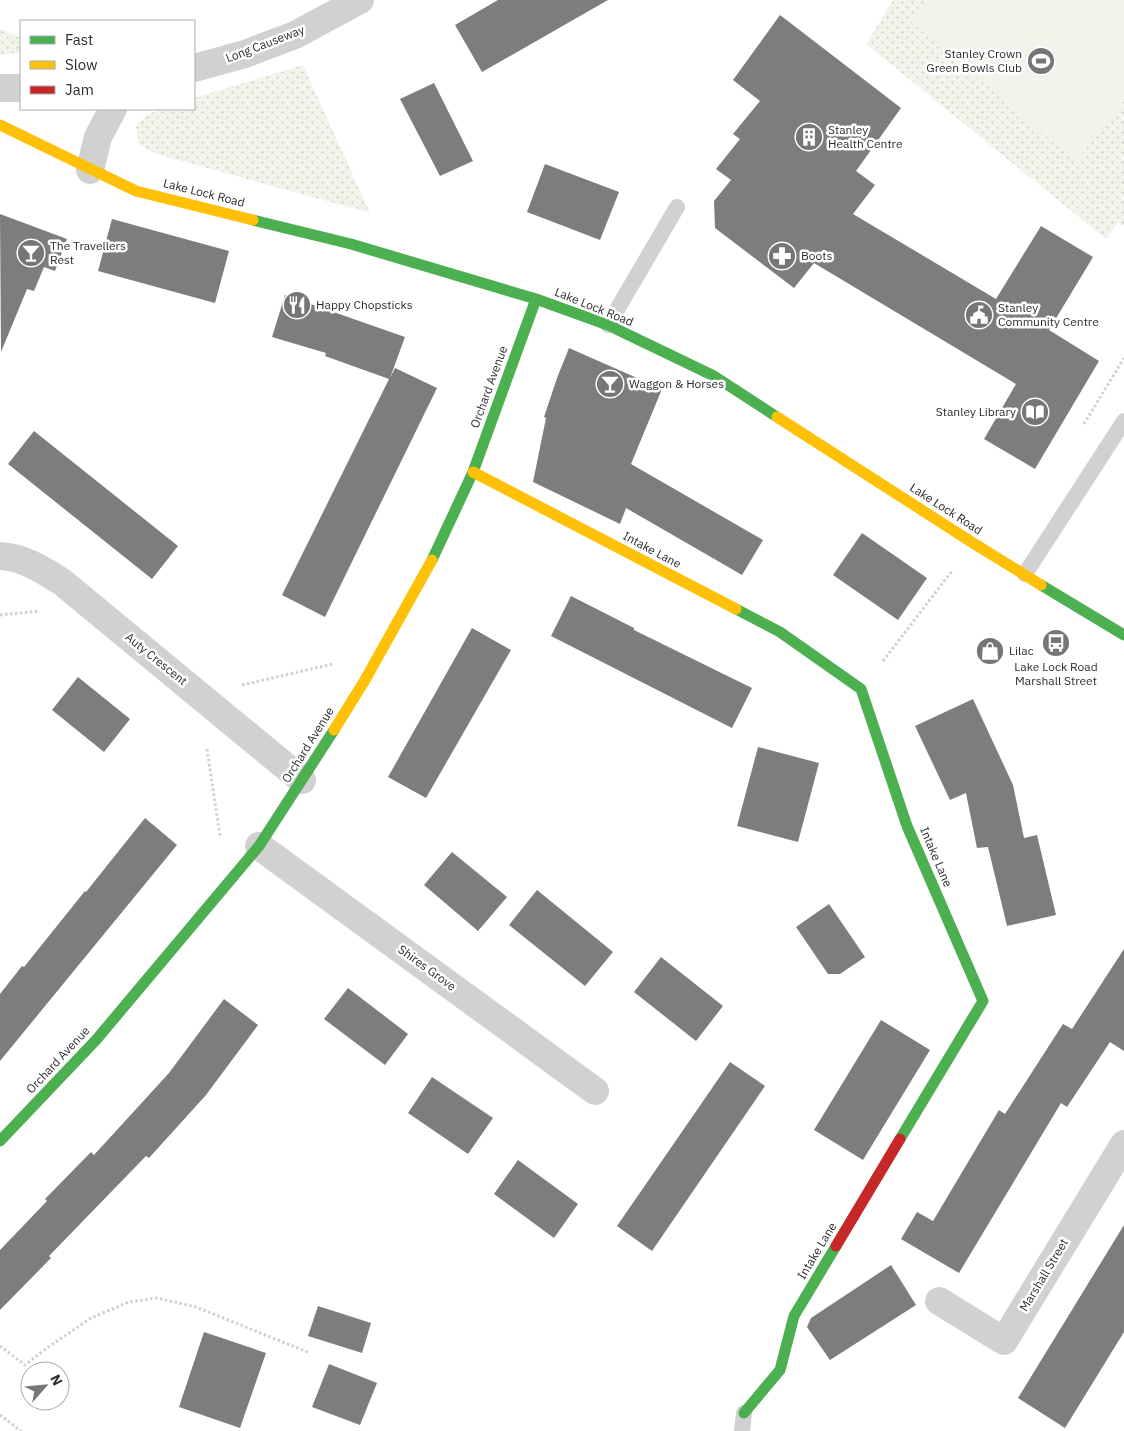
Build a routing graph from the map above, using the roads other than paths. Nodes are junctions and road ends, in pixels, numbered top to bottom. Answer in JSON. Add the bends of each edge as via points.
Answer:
{"nodes":[{"id":1,"x":360,"y":0,"type":"edge"},
{"id":2,"x":195,"y":68,"type":"edge"},
{"id":3,"x":0,"y":88,"type":"edge"},
{"id":4,"x":20,"y":88,"type":"edge"},
{"id":5,"x":112,"y":110,"type":"edge"},
{"id":6,"x":0,"y":125,"type":"edge"},
{"id":7,"x":90,"y":170,"type":"junction"},
{"id":8,"x":677,"y":207,"type":"dead end"},
{"id":9,"x":536,"y":299,"type":"junction"},
{"id":10,"x":608,"y":325,"type":"junction"},
{"id":11,"x":1124,"y":421,"type":"edge"},
{"id":12,"x":473,"y":472,"type":"junction"},
{"id":13,"x":0,"y":556,"type":"edge"},
{"id":14,"x":1025,"y":574,"type":"junction"},
{"id":15,"x":1124,"y":635,"type":"edge"},
{"id":16,"x":302,"y":780,"type":"junction"},
{"id":17,"x":259,"y":846,"type":"junction"},
{"id":18,"x":595,"y":1091,"type":"dead end"},
{"id":19,"x":0,"y":1141,"type":"edge"},
{"id":20,"x":1124,"y":1144,"type":"edge"},
{"id":21,"x":939,"y":1300,"type":"dead end"},
{"id":22,"x":744,"y":1413,"type":"joint"},
{"id":23,"x":742,"y":1431,"type":"edge"}],
"edges":[{"from":1,"to":2,"type":"street","name":"Long Causeway","via":[[295,35],[245,54]]},
{"from":3,"to":4,"type":"street"},
{"from":5,"to":7,"type":"street","via":[[98,137]]},
{"from":6,"to":7,"type":"street","name":"Lake Lock Road"},
{"from":7,"to":9,"type":"street","name":"Lake Lock Road","via":[[136,191],[351,244]]},
{"from":8,"to":10,"type":"lane"},
{"from":9,"to":10,"type":"street","name":"Lake Lock Road"},
{"from":9,"to":12,"type":"street","name":"Orchard Avenue"},
{"from":10,"to":14,"type":"street","name":"Lake Lock Road","via":[[714,376]]},
{"from":11,"to":14,"type":"lane"},
{"from":12,"to":16,"type":"street","name":"Orchard Avenue","via":[[424,576],[365,680]]},
{"from":12,"to":22,"type":"street","name":"Intake Lane","via":[[780,632],[861,689],[907,826],[982,1002],[794,1316],[780,1370]]},
{"from":13,"to":16,"type":"street","name":"Auty Crescent","via":[[36,566],[62,582]]},
{"from":14,"to":15,"type":"street","name":"Lake Lock Road"},
{"from":16,"to":17,"type":"street","name":"Orchard Avenue"},
{"from":17,"to":18,"type":"street","name":"Shires Grove"},
{"from":17,"to":19,"type":"street","name":"Orchard Avenue","via":[[96,1040]]},
{"from":20,"to":21,"type":"street","name":"Marshall Street","via":[[1004,1341]]},
{"from":22,"to":23,"type":"lane"}]}
